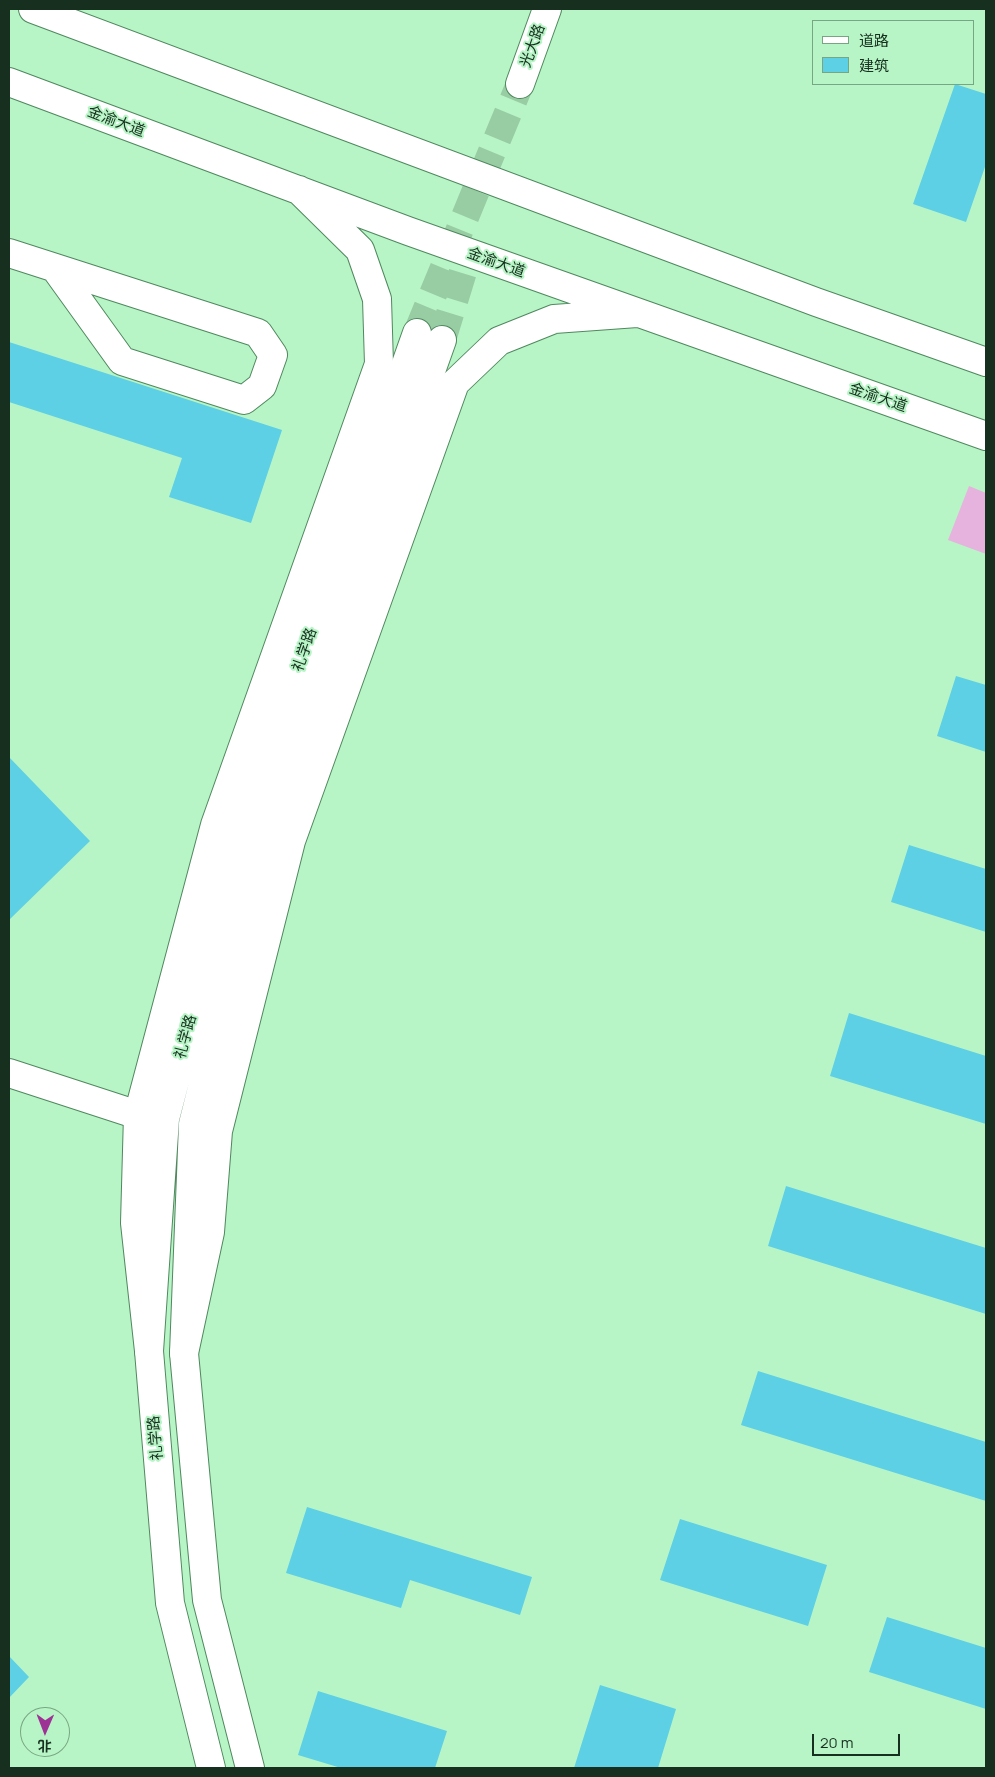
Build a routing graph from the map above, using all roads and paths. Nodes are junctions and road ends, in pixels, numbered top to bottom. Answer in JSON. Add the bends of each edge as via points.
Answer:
{"nodes":[{"id":1,"x":33,"y":9,"type":"edge"},
{"id":2,"x":547,"y":9,"type":"edge"},
{"id":3,"x":9,"y":82,"type":"edge"},
{"id":4,"x":520,"y":84,"type":"tunnel mouth"},
{"id":5,"x":300,"y":190,"type":"junction"},
{"id":6,"x":9,"y":254,"type":"edge"},
{"id":7,"x":55,"y":268,"type":"junction"},
{"id":8,"x":637,"y":313,"type":"junction"},
{"id":9,"x":986,"y":362,"type":"edge"},
{"id":10,"x":986,"y":436,"type":"edge"},
{"id":11,"x":9,"y":1073,"type":"edge"},
{"id":12,"x":138,"y":1115,"type":"junction"},
{"id":13,"x":149,"y":1351,"type":"junction"},
{"id":14,"x":184,"y":1353,"type":"junction"},
{"id":15,"x":211,"y":1768,"type":"edge"},
{"id":16,"x":250,"y":1768,"type":"edge"}],
"edges":[{"from":1,"to":9,"type":"main road","via":[[816,302]]},
{"from":2,"to":4,"type":"main road","name":"光大路"},
{"from":3,"to":5,"type":"main road","name":"金渝大道"},
{"from":5,"to":8,"type":"main road","name":"金渝大道"},
{"from":5,"to":12,"type":"main road","via":[[360,250],[377,299],[379,364],[215,825]]},
{"from":6,"to":7,"type":"main road"},
{"from":7,"to":7,"type":"main road","via":[[258,333],[272,355],[262,386],[244,400],[122,361]]},
{"from":8,"to":10,"type":"main road","name":"金渝大道"},
{"from":8,"to":14,"type":"main road","via":[[554,319],[499,341],[455,383],[291,841],[218,1131],[210,1232]]},
{"from":11,"to":12,"type":"main road"},
{"from":12,"to":13,"type":"main road","via":[[135,1223]]},
{"from":13,"to":14,"type":"main road","name":"礼学路","via":[[165,1118],[240,832],[429,337],[268,829],[193,1124]]},
{"from":13,"to":15,"type":"main road","name":"礼学路","via":[[170,1603]]},
{"from":14,"to":16,"type":"main road","name":"礼学路","via":[[207,1600]]}]}
